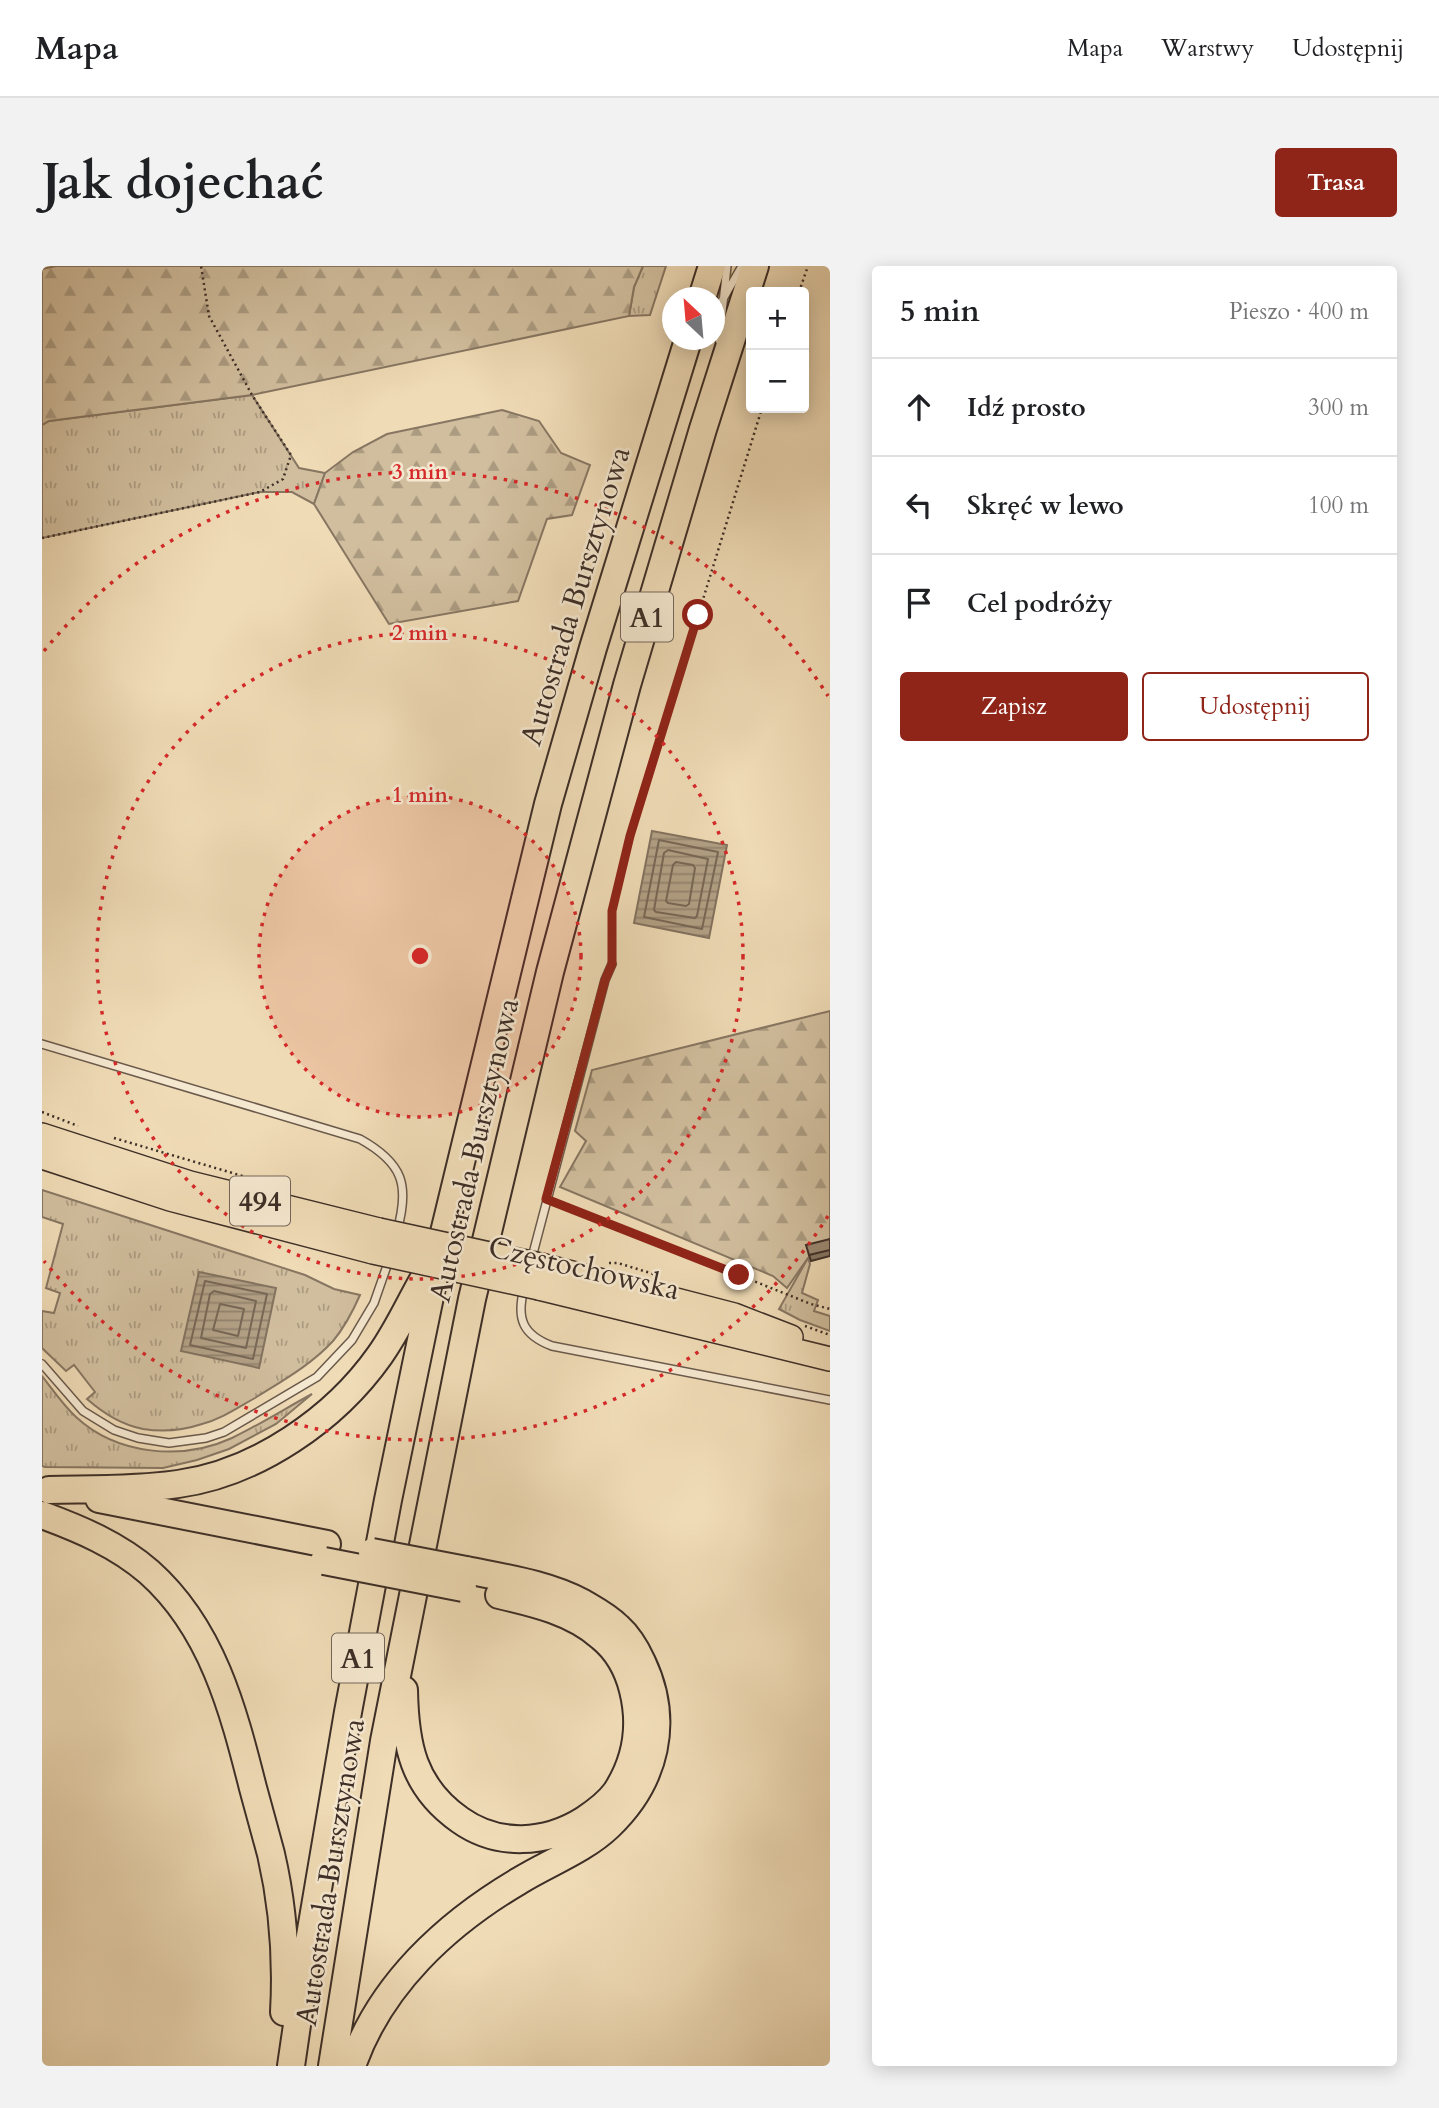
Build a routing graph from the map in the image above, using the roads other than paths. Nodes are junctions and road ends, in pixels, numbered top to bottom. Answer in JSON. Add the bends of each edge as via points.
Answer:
{"nodes":[{"id":1,"x":712,"y":266,"type":"edge"},
{"id":2,"x":727,"y":266,"type":"edge"},
{"id":3,"x":742,"y":266,"type":"edge"},
{"id":4,"x":755,"y":266,"type":"edge"},
{"id":5,"x":713,"y":287,"type":"edge"},
{"id":6,"x":718,"y":287,"type":"edge"},
{"id":7,"x":723,"y":287,"type":"edge"},
{"id":8,"x":688,"y":350,"type":"edge"},
{"id":9,"x":714,"y":350,"type":"edge"},
{"id":10,"x":714,"y":393,"type":"junction"},
{"id":11,"x":612,"y":964,"type":"road end"},
{"id":12,"x":42,"y":1045,"type":"edge"},
{"id":13,"x":42,"y":1135,"type":"edge"},
{"id":14,"x":42,"y":1157,"type":"edge"},
{"id":15,"x":376,"y":1241,"type":"junction"},
{"id":16,"x":439,"y":1253,"type":"junction"},
{"id":17,"x":535,"y":1274,"type":"junction"},
{"id":18,"x":830,"y":1351,"type":"edge"},
{"id":19,"x":830,"y":1359,"type":"edge"},
{"id":20,"x":42,"y":1364,"type":"edge"},
{"id":21,"x":830,"y":1399,"type":"edge"},
{"id":22,"x":44,"y":1500,"type":"edge"},
{"id":23,"x":465,"y":1579,"type":"junction"},
{"id":24,"x":403,"y":1641,"type":"junction"},
{"id":25,"x":283,"y":2066,"type":"edge"},
{"id":26,"x":291,"y":2066,"type":"edge"},
{"id":27,"x":332,"y":2066,"type":"edge"},
{"id":28,"x":352,"y":2066,"type":"edge"}],
"edges":[{"from":1,"to":5,"type":"highway"},
{"from":2,"to":6,"type":"lane"},
{"from":3,"to":7,"type":"lane"},
{"from":4,"to":10,"type":"highway","name":"Autostrada Bursztynowa","number":"A1"},
{"from":8,"to":16,"type":"highway","name":"Autostrada Bursztynowa","number":"A1","via":[[548,804]]},
{"from":9,"to":10,"type":"lane"},
{"from":10,"to":24,"type":"highway","name":"Autostrada Bursztynowa","number":"A1","via":[[627,685],[550,972],[472,1299]]},
{"from":11,"to":17,"type":"lane","via":[[546,1199]]},
{"from":12,"to":20,"type":"lane","via":[[360,1139],[380,1150],[394,1166],[404,1194],[383,1279],[352,1340],[317,1377],[224,1432],[169,1443],[121,1433],[83,1411]]},
{"from":13,"to":15,"type":"main road","name":"Częstochowska","number":"494"},
{"from":14,"to":15,"type":"main road","name":"Częstochowska","number":"494","via":[[170,1199]]},
{"from":15,"to":17,"type":"main road","name":"Częstochowska","number":"494","bridge":true},
{"from":16,"to":22,"type":"highway","via":[[396,1331],[363,1377],[321,1419],[273,1450],[180,1484]]},
{"from":16,"to":26,"type":"highway","name":"Autostrada Bursztynowa","number":"A1","via":[[348,1712]]},
{"from":17,"to":18,"type":"main road","name":"Częstochowska","number":"494","via":[[734,1315]]},
{"from":17,"to":19,"type":"main road","name":"Częstochowska","number":"494"},
{"from":17,"to":21,"type":"lane","via":[[520,1304],[525,1327],[541,1342]]},
{"from":22,"to":23,"type":"highway","bridge":true,"via":[[105,1518]]},
{"from":22,"to":25,"type":"highway","via":[[78,1529],[148,1572],[186,1613],[218,1670],[276,1879],[284,1946]]},
{"from":23,"to":24,"type":"highway","via":[[586,1625],[614,1649],[632,1684],[638,1709],[638,1734],[615,1794],[597,1811],[555,1835],[516,1840],[467,1825],[442,1807],[418,1772],[410,1748]]},
{"from":23,"to":28,"type":"highway","via":[[543,1587],[565,1594],[620,1628],[636,1649],[655,1698],[655,1745],[633,1800],[607,1828],[477,1908],[402,1976],[360,2043]]},
{"from":24,"to":27,"type":"highway","name":"Autostrada Bursztynowa","number":"A1"}]}
